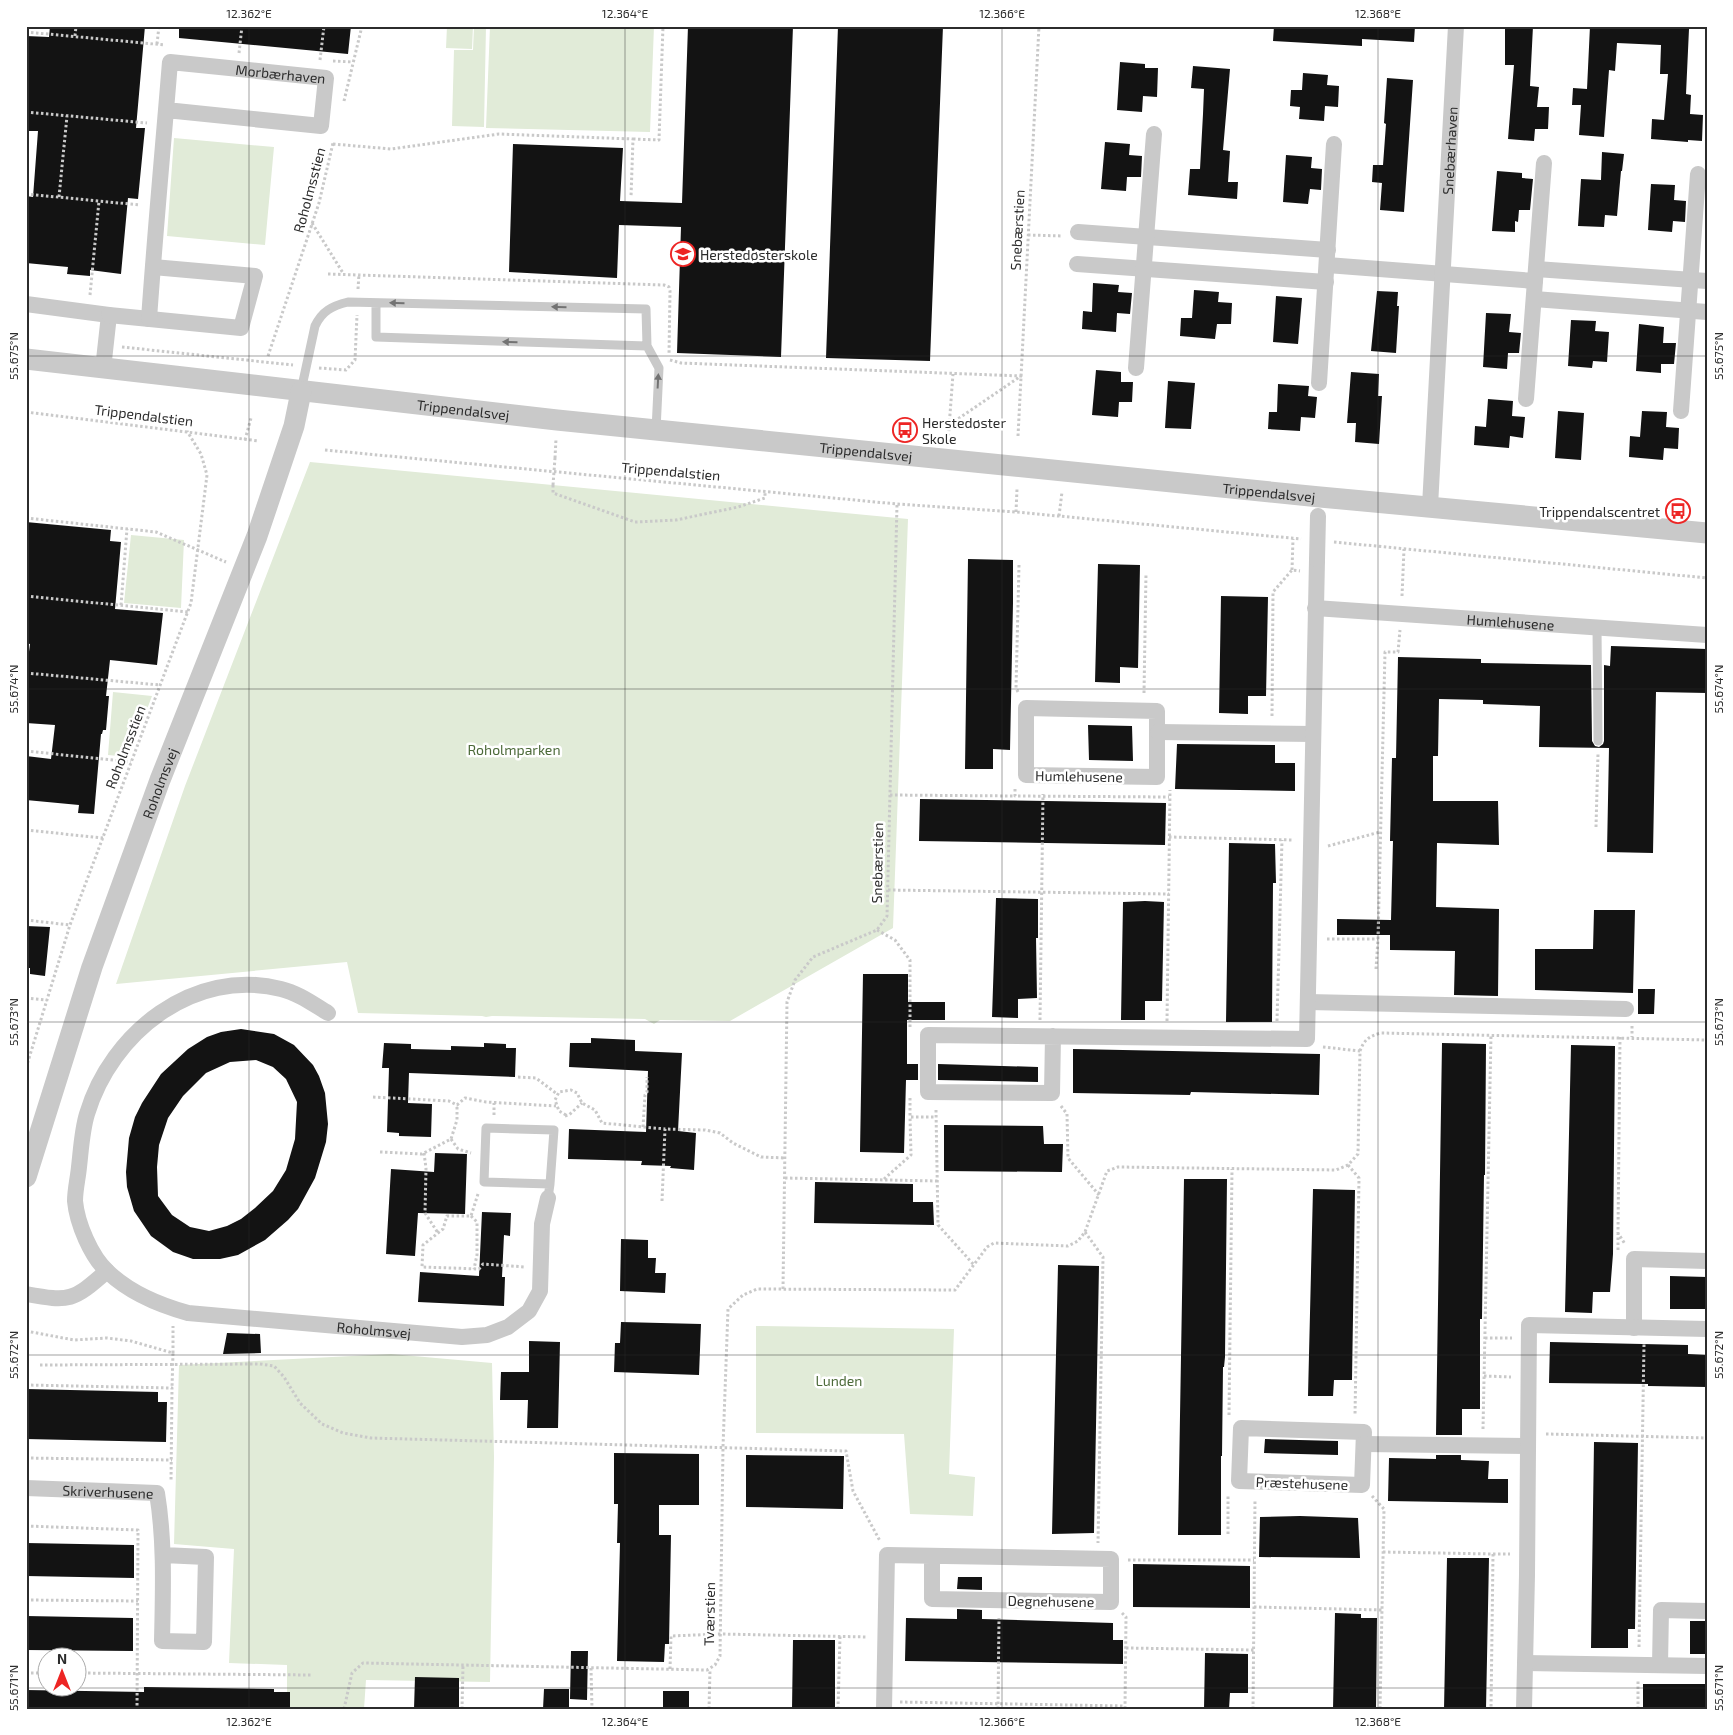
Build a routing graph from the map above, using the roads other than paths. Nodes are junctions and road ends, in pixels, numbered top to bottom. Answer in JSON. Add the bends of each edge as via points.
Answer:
{"nodes":[{"id":1,"x":1456,"y":26,"type":"edge"},
{"id":2,"x":165,"y":117,"type":"junction"},
{"id":3,"x":1154,"y":134,"type":"dead end"},
{"id":4,"x":1334,"y":144,"type":"dead end"},
{"id":5,"x":1544,"y":163,"type":"dead end"},
{"id":6,"x":1698,"y":174,"type":"dead end"},
{"id":7,"x":1078,"y":232,"type":"road end"},
{"id":8,"x":1146,"y":237,"type":"junction"},
{"id":9,"x":1327,"y":258,"type":"junction"},
{"id":10,"x":1077,"y":264,"type":"dead end"},
{"id":11,"x":153,"y":267,"type":"junction"},
{"id":12,"x":1144,"y":269,"type":"junction"},
{"id":13,"x":1443,"y":274,"type":"junction"},
{"id":14,"x":1536,"y":275,"type":"junction"},
{"id":15,"x":1690,"y":280,"type":"junction"},
{"id":16,"x":1707,"y":281,"type":"edge"},
{"id":17,"x":1326,"y":282,"type":"junction"},
{"id":18,"x":1534,"y":299,"type":"junction"},
{"id":19,"x":376,"y":303,"type":"junction"},
{"id":20,"x":26,"y":304,"type":"edge"},
{"id":21,"x":1688,"y":310,"type":"junction"},
{"id":22,"x":1707,"y":312,"type":"edge"},
{"id":23,"x":109,"y":315,"type":"junction"},
{"id":24,"x":149,"y":319,"type":"junction"},
{"id":25,"x":646,"y":346,"type":"junction"},
{"id":26,"x":26,"y":359,"type":"edge"},
{"id":27,"x":1136,"y":368,"type":"dead end"},
{"id":28,"x":102,"y":369,"type":"junction"},
{"id":29,"x":1319,"y":383,"type":"dead end"},
{"id":30,"x":301,"y":392,"type":"junction"},
{"id":31,"x":1526,"y":399,"type":"dead end"},
{"id":32,"x":1681,"y":411,"type":"dead end"},
{"id":33,"x":656,"y":430,"type":"junction"},
{"id":34,"x":1319,"y":506,"type":"junction"},
{"id":35,"x":1430,"y":506,"type":"junction"},
{"id":36,"x":1707,"y":533,"type":"edge"},
{"id":37,"x":1315,"y":608,"type":"junction"},
{"id":38,"x":1597,"y":627,"type":"junction"},
{"id":39,"x":1707,"y":635,"type":"edge"},
{"id":40,"x":1158,"y":732,"type":"junction"},
{"id":41,"x":1313,"y":734,"type":"junction"},
{"id":42,"x":1598,"y":741,"type":"road end"},
{"id":43,"x":1308,"y":1002,"type":"junction"},
{"id":44,"x":1626,"y":1009,"type":"dead end"},
{"id":45,"x":328,"y":1013,"type":"dead end"},
{"id":46,"x":1046,"y":1036,"type":"junction"},
{"id":47,"x":26,"y":1177,"type":"edge"},
{"id":48,"x":549,"y":1191,"type":"junction"},
{"id":49,"x":1707,"y":1261,"type":"edge"},
{"id":50,"x":107,"y":1272,"type":"junction"},
{"id":51,"x":26,"y":1294,"type":"edge"},
{"id":52,"x":1639,"y":1328,"type":"junction"},
{"id":53,"x":1707,"y":1329,"type":"edge"},
{"id":54,"x":1359,"y":1438,"type":"junction"},
{"id":55,"x":1527,"y":1440,"type":"junction"},
{"id":56,"x":26,"y":1488,"type":"edge"},
{"id":57,"x":163,"y":1555,"type":"junction"},
{"id":58,"x":932,"y":1556,"type":"junction"},
{"id":59,"x":1707,"y":1611,"type":"edge"},
{"id":60,"x":1525,"y":1663,"type":"junction"},
{"id":61,"x":1660,"y":1665,"type":"junction"},
{"id":62,"x":1707,"y":1666,"type":"edge"},
{"id":63,"x":884,"y":1705,"type":"edge"},
{"id":64,"x":1524,"y":1709,"type":"edge"}],
"edges":[{"from":1,"to":13,"type":"street","name":"Snebærhaven"},
{"from":2,"to":2,"type":"street","name":"Morbærhaven","via":[[170,62],[326,78],[321,126]]},
{"from":2,"to":11,"type":"street","name":"Morbærhaven"},
{"from":3,"to":8,"type":"street"},
{"from":4,"to":9,"type":"street"},
{"from":5,"to":14,"type":"street"},
{"from":6,"to":15,"type":"street"},
{"from":7,"to":8,"type":"street"},
{"from":8,"to":9,"type":"street"},
{"from":8,"to":12,"type":"street"},
{"from":9,"to":13,"type":"street"},
{"from":9,"to":17,"type":"street"},
{"from":10,"to":12,"type":"street"},
{"from":11,"to":24,"type":"street","name":"Morbærhaven"},
{"from":11,"to":24,"type":"street","via":[[254,276],[241,328]]},
{"from":12,"to":17,"type":"street"},
{"from":12,"to":27,"type":"street"},
{"from":13,"to":14,"type":"street"},
{"from":13,"to":35,"type":"street","name":"Snebærhaven"},
{"from":14,"to":15,"type":"street"},
{"from":14,"to":18,"type":"street"},
{"from":15,"to":16,"type":"street"},
{"from":15,"to":21,"type":"street"},
{"from":17,"to":29,"type":"street"},
{"from":18,"to":21,"type":"street"},
{"from":18,"to":31,"type":"street"},
{"from":25,"to":19,"type":"lane","one_way":true,"via":[[376,338]]},
{"from":25,"to":19,"type":"lane","one_way":true,"via":[[646,309]]},
{"from":19,"to":30,"type":"lane","via":[[348,302],[327,310],[319,317]]},
{"from":20,"to":23,"type":"street"},
{"from":21,"to":22,"type":"street"},
{"from":21,"to":32,"type":"street"},
{"from":23,"to":24,"type":"street"},
{"from":23,"to":28,"type":"street"},
{"from":33,"to":25,"type":"lane","one_way":true,"via":[[659,368]]},
{"from":26,"to":28,"type":"street","name":"Trippendalsvej"},
{"from":28,"to":30,"type":"street","name":"Trippendalsvej"},
{"from":30,"to":33,"type":"street","name":"Trippendalsvej"},
{"from":30,"to":47,"type":"street","name":"Roholmsvej","via":[[294,426],[257,536],[160,780],[92,968]]},
{"from":33,"to":34,"type":"street","name":"Trippendalsvej","via":[[947,460]]},
{"from":34,"to":35,"type":"street","name":"Trippendalsvej"},
{"from":34,"to":37,"type":"street","bridge":true},
{"from":35,"to":36,"type":"street","name":"Trippendalsvej"},
{"from":37,"to":38,"type":"street","name":"Humlehusene"},
{"from":37,"to":41,"type":"street"},
{"from":38,"to":39,"type":"street","name":"Humlehusene"},
{"from":38,"to":42,"type":"lane"},
{"from":40,"to":40,"type":"street","name":"Humlehusene","via":[[1157,711],[1026,708],[1026,775],[1157,777]]},
{"from":40,"to":41,"type":"street"},
{"from":41,"to":43,"type":"street"},
{"from":43,"to":44,"type":"street"},
{"from":43,"to":46,"type":"street","via":[[1307,1039]]},
{"from":45,"to":50,"type":"street","name":"Roholmsvej","via":[[282,989],[255,984],[231,986],[175,1003],[149,1019],[126,1042],[104,1073],[86,1115],[75,1200],[79,1224],[90,1248]]},
{"from":46,"to":46,"type":"street","via":[[1052,1093],[928,1092],[928,1035]]},
{"from":48,"to":48,"type":"lane","via":[[484,1182],[486,1128],[554,1130]]},
{"from":48,"to":50,"type":"street","name":"Roholmsvej","via":[[542,1224],[540,1291],[529,1311],[508,1327],[487,1335],[462,1337],[188,1313],[161,1306]]},
{"from":49,"to":52,"type":"street","via":[[1634,1260]]},
{"from":50,"to":51,"type":"street","via":[[74,1297],[57,1300]]},
{"from":52,"to":53,"type":"street"},
{"from":52,"to":55,"type":"street","via":[[1529,1325]]},
{"from":54,"to":54,"type":"street","name":"Præstehusene","via":[[1362,1485],[1239,1481],[1241,1428]]},
{"from":54,"to":55,"type":"street","via":[[1483,1445]]},
{"from":55,"to":60,"type":"street"},
{"from":56,"to":57,"type":"street","name":"Skriverhusene","via":[[156,1493]]},
{"from":57,"to":57,"type":"street","name":"Skriverhusene","via":[[162,1641],[204,1642],[206,1556]]},
{"from":58,"to":58,"type":"street","name":"Degnehusene","via":[[1104,1560],[1111,1602],[932,1599]]},
{"from":58,"to":63,"type":"street","via":[[887,1555]]},
{"from":59,"to":61,"type":"street","via":[[1661,1610]]},
{"from":60,"to":61,"type":"street"},
{"from":60,"to":64,"type":"street"},
{"from":61,"to":62,"type":"street"}]}
